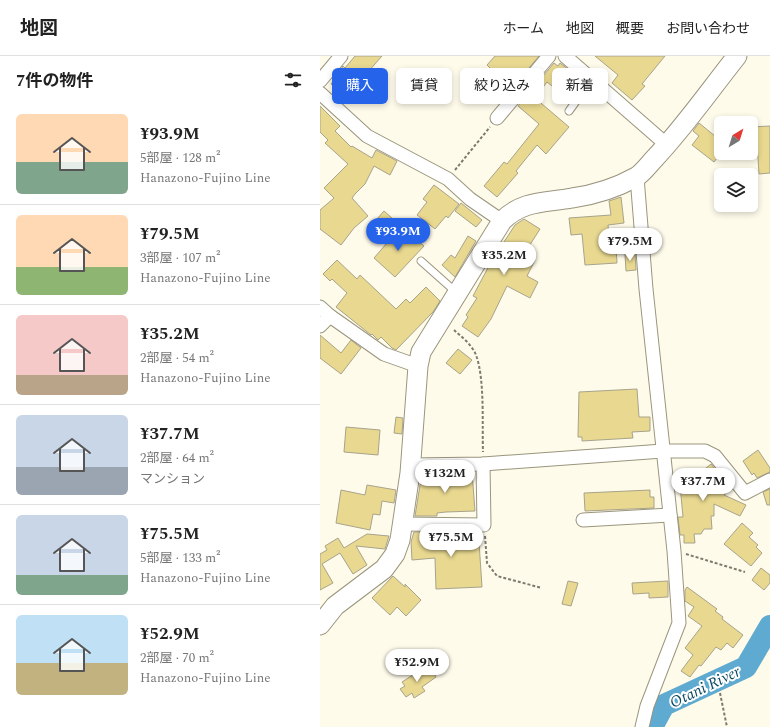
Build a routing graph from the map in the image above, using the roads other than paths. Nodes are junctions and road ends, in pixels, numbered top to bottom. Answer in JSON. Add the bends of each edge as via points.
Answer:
{"nodes":[{"id":1,"x":341,"y":56,"type":"edge"},
{"id":2,"x":549,"y":56,"type":"edge"},
{"id":3,"x":565,"y":56,"type":"edge"},
{"id":4,"x":737,"y":56,"type":"edge"},
{"id":5,"x":579,"y":68,"type":"edge"},
{"id":6,"x":320,"y":81,"type":"edge"},
{"id":7,"x":320,"y":93,"type":"edge"},
{"id":8,"x":608,"y":93,"type":"edge"},
{"id":9,"x":574,"y":104,"type":"edge"},
{"id":10,"x":569,"y":111,"type":"dead end"},
{"id":11,"x":497,"y":118,"type":"road end"},
{"id":12,"x":667,"y":145,"type":"junction"},
{"id":13,"x":637,"y":177,"type":"junction"},
{"id":14,"x":502,"y":221,"type":"junction"},
{"id":15,"x":421,"y":261,"type":"dead end"},
{"id":16,"x":458,"y":293,"type":"junction"},
{"id":17,"x":320,"y":307,"type":"edge"},
{"id":18,"x":330,"y":316,"type":"junction"},
{"id":19,"x":320,"y":326,"type":"edge"},
{"id":20,"x":418,"y":366,"type":"junction"},
{"id":21,"x":663,"y":451,"type":"junction"},
{"id":22,"x":483,"y":464,"type":"junction"},
{"id":23,"x":411,"y":465,"type":"junction"},
{"id":24,"x":770,"y":480,"type":"edge"},
{"id":25,"x":670,"y":515,"type":"junction"},
{"id":26,"x":583,"y":520,"type":"dead end"},
{"id":27,"x":404,"y":524,"type":"junction"},
{"id":28,"x":320,"y":625,"type":"edge"},
{"id":29,"x":642,"y":727,"type":"edge"}],
"edges":[{"from":1,"to":6,"type":"street"},
{"from":2,"to":11,"type":"street"},
{"from":3,"to":5,"type":"street"},
{"from":4,"to":12,"type":"main road"},
{"from":7,"to":14,"type":"street","via":[[367,136],[448,179],[470,199]]},
{"from":8,"to":12,"type":"street"},
{"from":9,"to":10,"type":"lane"},
{"from":12,"to":13,"type":"main road"},
{"from":13,"to":14,"type":"main road","via":[[604,191],[519,207]]},
{"from":13,"to":21,"type":"street"},
{"from":14,"to":16,"type":"main road"},
{"from":15,"to":16,"type":"lane"},
{"from":16,"to":20,"type":"main road","via":[[421,352]]},
{"from":17,"to":18,"type":"street"},
{"from":18,"to":19,"type":"street"},
{"from":18,"to":20,"type":"street","via":[[384,354]]},
{"from":20,"to":23,"type":"main road"},
{"from":21,"to":22,"type":"street"},
{"from":21,"to":24,"type":"street","via":[[705,451],[715,456],[745,493]]},
{"from":21,"to":25,"type":"street"},
{"from":22,"to":23,"type":"street"},
{"from":22,"to":27,"type":"street","via":[[484,525]]},
{"from":23,"to":27,"type":"main road"},
{"from":25,"to":26,"type":"street"},
{"from":25,"to":29,"type":"street","via":[[679,623],[647,706]]},
{"from":27,"to":28,"type":"main road","via":[[395,554],[384,568],[336,606]]}]}
